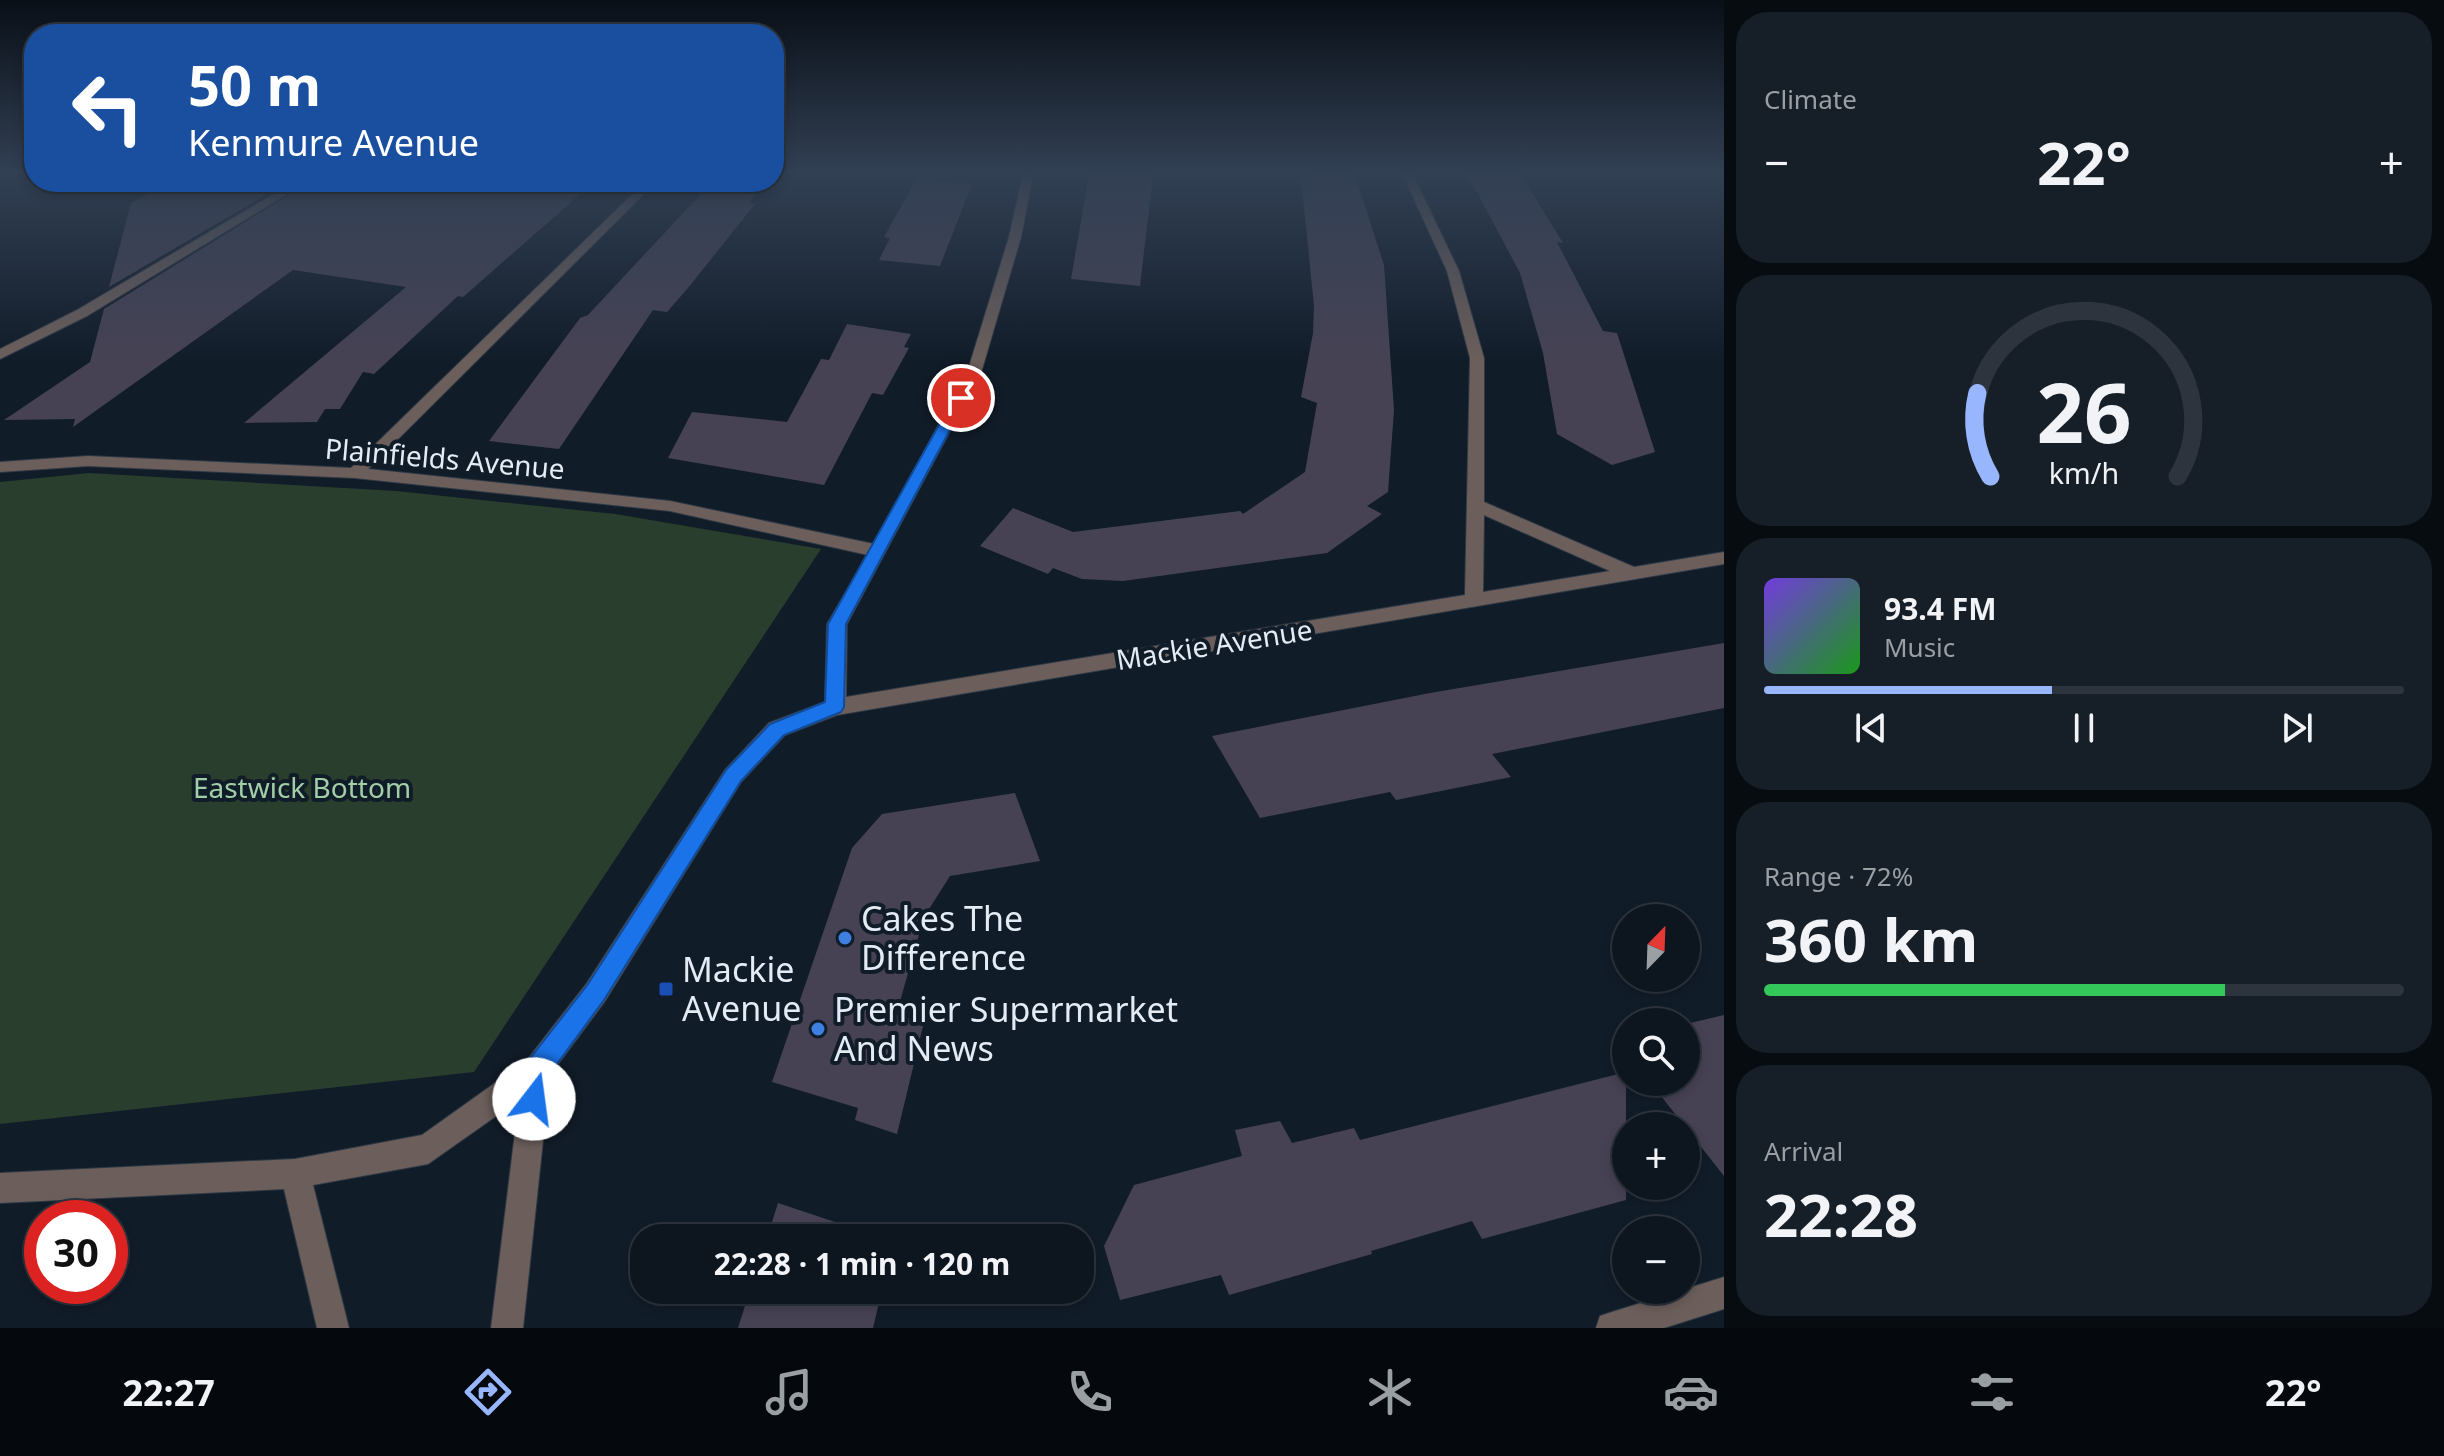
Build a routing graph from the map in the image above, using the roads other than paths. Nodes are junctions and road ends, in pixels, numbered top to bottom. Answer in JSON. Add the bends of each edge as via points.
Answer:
{"nodes":[{"id":1,"x":209,"y":237,"type":"edge"},
{"id":2,"x":595,"y":237,"type":"edge"},
{"id":3,"x":1015,"y":237,"type":"edge"},
{"id":4,"x":1437,"y":237,"type":"edge"},
{"id":5,"x":0,"y":355,"type":"edge"},
{"id":6,"x":0,"y":467,"type":"edge"},
{"id":7,"x":355,"y":473,"type":"junction"},
{"id":8,"x":1474,"y":504,"type":"junction"},
{"id":9,"x":879,"y":551,"type":"junction"},
{"id":10,"x":1724,"y":558,"type":"edge"},
{"id":11,"x":1631,"y":573,"type":"junction"},
{"id":12,"x":1474,"y":600,"type":"junction"},
{"id":13,"x":835,"y":707,"type":"junction"},
{"id":14,"x":537,"y":1070,"type":"junction"},
{"id":15,"x":295,"y":1174,"type":"junction"},
{"id":16,"x":0,"y":1188,"type":"edge"},
{"id":17,"x":1724,"y":1293,"type":"edge"},
{"id":18,"x":333,"y":1328,"type":"edge"},
{"id":19,"x":507,"y":1328,"type":"edge"},
{"id":20,"x":1612,"y":1328,"type":"edge"}],
"edges":[{"from":1,"to":5,"type":"street"},
{"from":2,"to":7,"type":"street"},
{"from":3,"to":9,"type":"street","via":[[974,373]]},
{"from":4,"to":8,"type":"street","via":[[1453,271],[1477,358]]},
{"from":6,"to":7,"type":"street","name":"Plainfields Avenue","via":[[88,461]]},
{"from":7,"to":9,"type":"street","name":"Plainfields Avenue","via":[[670,506]]},
{"from":8,"to":11,"type":"street"},
{"from":8,"to":12,"type":"street"},
{"from":9,"to":13,"type":"street","via":[[837,624]]},
{"from":10,"to":11,"type":"street","name":"Mackie Avenue"},
{"from":11,"to":12,"type":"street","name":"Mackie Avenue"},
{"from":12,"to":13,"type":"street","name":"Mackie Avenue"},
{"from":13,"to":14,"type":"street","name":"Mackie Avenue","via":[[777,729],[733,776],[596,992]]},
{"from":14,"to":15,"type":"street","name":"Mackie Avenue","via":[[428,1149]]},
{"from":14,"to":19,"type":"street"},
{"from":15,"to":16,"type":"street","name":"Mackie Avenue"},
{"from":15,"to":18,"type":"street"},
{"from":17,"to":20,"type":"street"}]}
